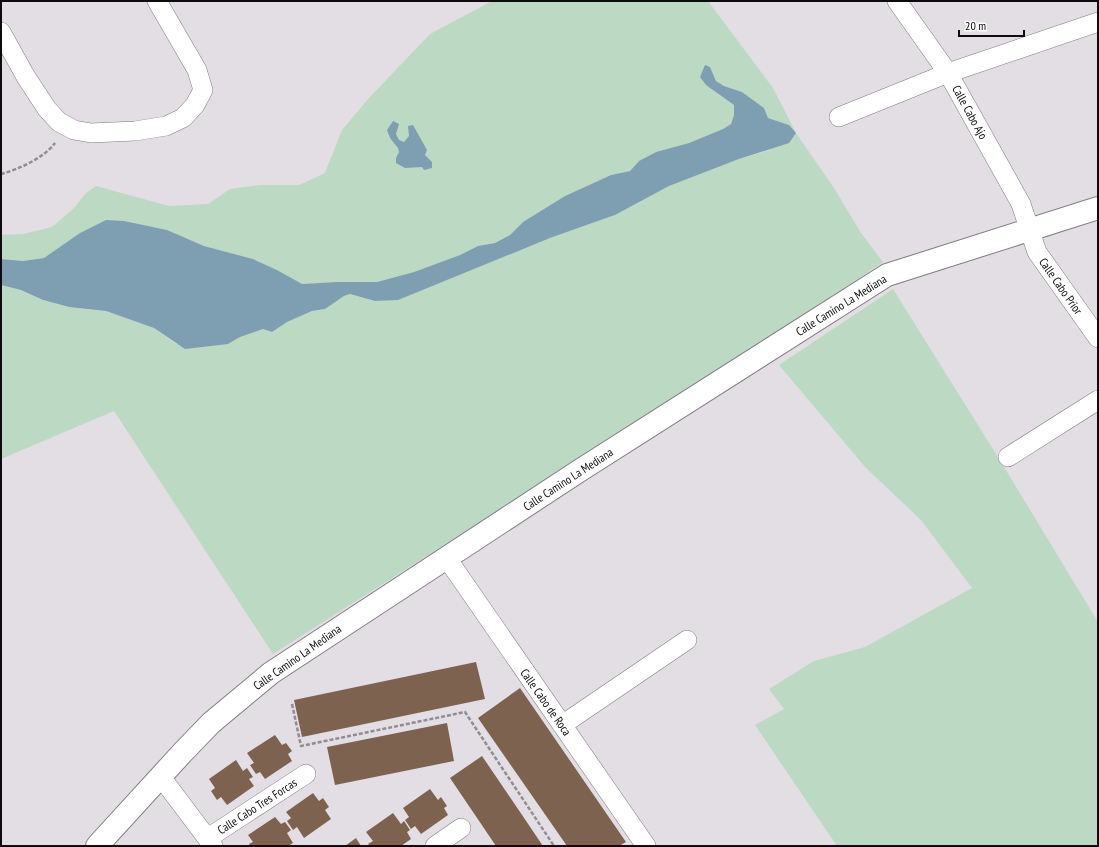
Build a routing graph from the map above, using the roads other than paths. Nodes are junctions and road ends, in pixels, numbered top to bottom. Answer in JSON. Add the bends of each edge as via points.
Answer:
{"nodes":[{"id":1,"x":157,"y":1,"type":"edge"},
{"id":2,"x":897,"y":1,"type":"edge"},
{"id":3,"x":1098,"y":22,"type":"edge"},
{"id":4,"x":1,"y":32,"type":"edge"},
{"id":5,"x":948,"y":73,"type":"junction"},
{"id":6,"x":839,"y":117,"type":"dead end"},
{"id":7,"x":1098,"y":208,"type":"edge"},
{"id":8,"x":1029,"y":230,"type":"junction"},
{"id":9,"x":1098,"y":338,"type":"edge"},
{"id":10,"x":1098,"y":400,"type":"edge"},
{"id":11,"x":1008,"y":457,"type":"dead end"},
{"id":12,"x":446,"y":557,"type":"junction"},
{"id":13,"x":687,"y":640,"type":"dead end"},
{"id":14,"x":562,"y":725,"type":"junction"},
{"id":15,"x":306,"y":774,"type":"dead end"},
{"id":16,"x":161,"y":776,"type":"junction"},
{"id":17,"x":461,"y":828,"type":"dead end"},
{"id":18,"x":210,"y":842,"type":"edge"},
{"id":19,"x":98,"y":846,"type":"edge"},
{"id":20,"x":435,"y":846,"type":"edge"},
{"id":21,"x":646,"y":846,"type":"edge"}],
"edges":[{"from":1,"to":4,"type":"street","via":[[197,70],[203,90],[195,105],[182,118],[166,126],[135,131],[91,133],[66,126],[47,109]]},
{"from":2,"to":5,"type":"street","name":"Calle Cabo Ajo"},
{"from":3,"to":5,"type":"street"},
{"from":5,"to":6,"type":"street"},
{"from":5,"to":8,"type":"street","name":"Calle Cabo Ajo","via":[[1021,204]]},
{"from":7,"to":8,"type":"street","name":"Calle Camino La Mediana"},
{"from":8,"to":9,"type":"street","name":"Calle Cabo Prior","via":[[1037,252]]},
{"from":8,"to":12,"type":"street","name":"Calle Camino La Mediana","via":[[887,275]]},
{"from":10,"to":11,"type":"street"},
{"from":12,"to":14,"type":"street","name":"Calle Cabo de Roca"},
{"from":12,"to":16,"type":"street","name":"Calle Camino La Mediana","via":[[272,673],[211,723]]},
{"from":13,"to":14,"type":"street"},
{"from":14,"to":21,"type":"street","name":"Calle Cabo de Roca"},
{"from":15,"to":18,"type":"street","name":"Calle Cabo Tres Forcas"},
{"from":16,"to":18,"type":"street","name":"Calle Cabo Tres Forcas"},
{"from":16,"to":19,"type":"street","name":"Calle Camino La Mediana"},
{"from":17,"to":20,"type":"street"}]}
